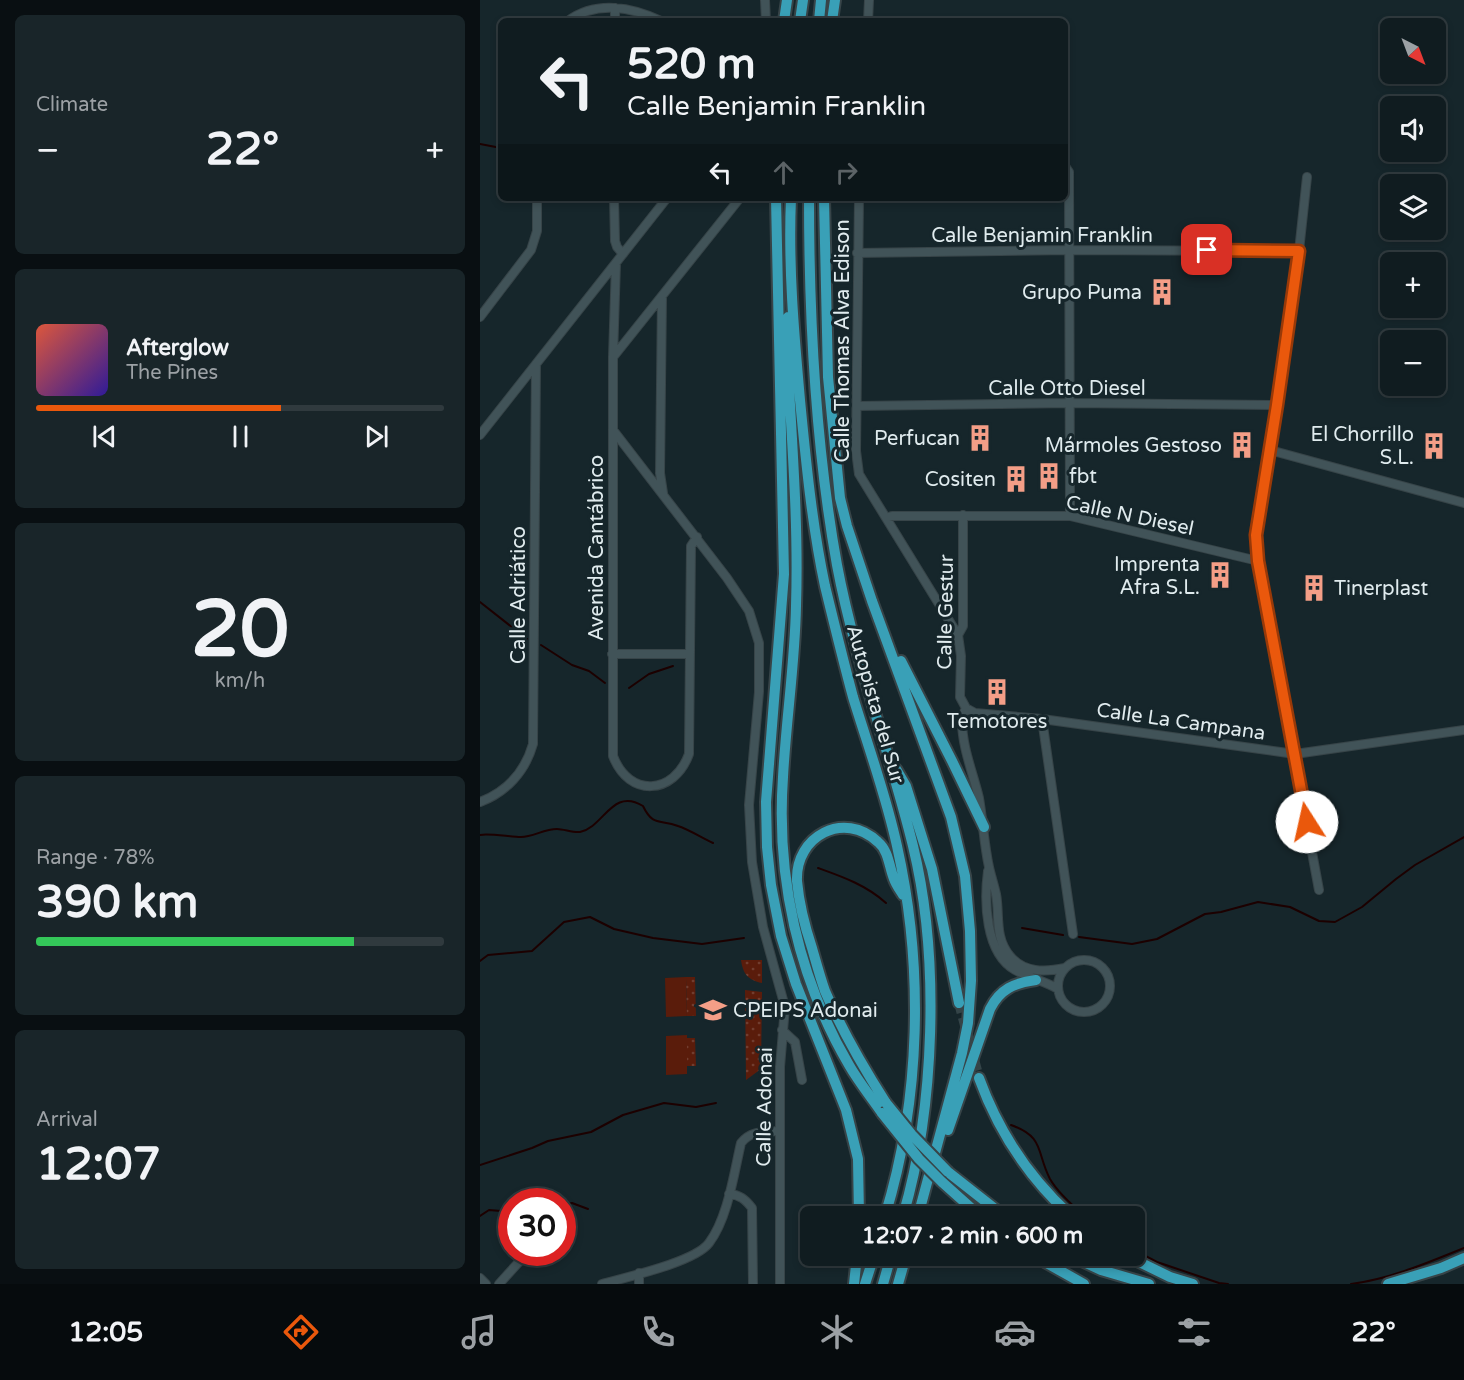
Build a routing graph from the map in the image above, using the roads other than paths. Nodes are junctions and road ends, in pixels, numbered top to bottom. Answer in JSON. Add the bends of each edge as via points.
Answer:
{"nodes":[{"id":1,"x":765,"y":0,"type":"edge"},
{"id":2,"x":780,"y":0,"type":"edge"},
{"id":3,"x":787,"y":0,"type":"edge"},
{"id":4,"x":802,"y":0,"type":"edge"},
{"id":5,"x":821,"y":0,"type":"edge"},
{"id":6,"x":835,"y":0,"type":"edge"},
{"id":7,"x":869,"y":0,"type":"edge"},
{"id":8,"x":615,"y":8,"type":"junction"},
{"id":9,"x":572,"y":18,"type":"edge"},
{"id":10,"x":615,"y":18,"type":"edge"},
{"id":11,"x":654,"y":18,"type":"edge"},
{"id":12,"x":766,"y":18,"type":"edge"},
{"id":13,"x":783,"y":18,"type":"edge"},
{"id":14,"x":784,"y":18,"type":"edge"},
{"id":15,"x":800,"y":18,"type":"edge"},
{"id":16,"x":819,"y":18,"type":"edge"},
{"id":17,"x":832,"y":18,"type":"edge"},
{"id":18,"x":868,"y":18,"type":"edge"},
{"id":19,"x":1068,"y":170,"type":"edge"},
{"id":20,"x":1307,"y":177,"type":"dead end"},
{"id":21,"x":537,"y":201,"type":"edge"},
{"id":22,"x":614,"y":201,"type":"edge"},
{"id":23,"x":665,"y":201,"type":"edge"},
{"id":24,"x":738,"y":201,"type":"edge"},
{"id":25,"x":776,"y":201,"type":"edge"},
{"id":26,"x":791,"y":201,"type":"edge"},
{"id":27,"x":809,"y":201,"type":"edge"},
{"id":28,"x":824,"y":201,"type":"edge"},
{"id":29,"x":859,"y":201,"type":"edge"},
{"id":30,"x":1069,"y":250,"type":"junction"},
{"id":31,"x":1299,"y":251,"type":"junction"},
{"id":32,"x":857,"y":253,"type":"junction"},
{"id":33,"x":623,"y":254,"type":"junction"},
{"id":34,"x":616,"y":263,"type":"junction"},
{"id":35,"x":600,"y":284,"type":"junction"},
{"id":36,"x":614,"y":290,"type":"junction"},
{"id":37,"x":662,"y":296,"type":"junction"},
{"id":38,"x":790,"y":296,"type":"junction"},
{"id":39,"x":480,"y":317,"type":"edge"},
{"id":40,"x":613,"y":332,"type":"junction"},
{"id":41,"x":627,"y":338,"type":"junction"},
{"id":42,"x":613,"y":357,"type":"junction"},
{"id":43,"x":536,"y":364,"type":"junction"},
{"id":44,"x":519,"y":385,"type":"junction"},
{"id":45,"x":535,"y":387,"type":"junction"},
{"id":46,"x":1070,"y":403,"type":"junction"},
{"id":47,"x":1277,"y":405,"type":"junction"},
{"id":48,"x":857,"y":406,"type":"junction"},
{"id":49,"x":613,"y":430,"type":"junction"},
{"id":50,"x":480,"y":435,"type":"edge"},
{"id":51,"x":625,"y":447,"type":"junction"},
{"id":52,"x":1270,"y":450,"type":"junction"},
{"id":53,"x":613,"y":458,"type":"junction"},
{"id":54,"x":660,"y":469,"type":"junction"},
{"id":55,"x":645,"y":472,"type":"junction"},
{"id":56,"x":665,"y":497,"type":"junction"},
{"id":57,"x":1464,"y":503,"type":"edge"},
{"id":58,"x":963,"y":515,"type":"junction"},
{"id":59,"x":1070,"y":516,"type":"junction"},
{"id":60,"x":886,"y":518,"type":"junction"},
{"id":61,"x":697,"y":537,"type":"junction"},
{"id":62,"x":1258,"y":561,"type":"junction"},
{"id":63,"x":872,"y":601,"type":"junction"},
{"id":64,"x":958,"y":635,"type":"junction"},
{"id":65,"x":612,"y":654,"type":"junction"},
{"id":66,"x":689,"y":654,"type":"junction"},
{"id":67,"x":966,"y":708,"type":"junction"},
{"id":68,"x":1042,"y":719,"type":"junction"},
{"id":69,"x":1464,"y":730,"type":"edge"},
{"id":70,"x":1295,"y":754,"type":"junction"},
{"id":71,"x":890,"y":758,"type":"junction"},
{"id":72,"x":480,"y":802,"type":"edge"},
{"id":73,"x":984,"y":827,"type":"junction"},
{"id":74,"x":989,"y":866,"type":"junction"},
{"id":75,"x":1319,"y":890,"type":"dead end"},
{"id":76,"x":907,"y":903,"type":"junction"},
{"id":77,"x":1073,"y":934,"type":"dead end"},
{"id":78,"x":1065,"y":968,"type":"junction"},
{"id":79,"x":1036,"y":980,"type":"junction"},
{"id":80,"x":1058,"y":989,"type":"junction"},
{"id":81,"x":959,"y":1003,"type":"tunnel mouth"},
{"id":82,"x":782,"y":1030,"type":"junction"},
{"id":83,"x":979,"y":1078,"type":"tunnel mouth"},
{"id":84,"x":802,"y":1080,"type":"dead end"},
{"id":85,"x":884,"y":1108,"type":"junction"},
{"id":86,"x":780,"y":1131,"type":"junction"},
{"id":87,"x":945,"y":1177,"type":"junction"},
{"id":88,"x":927,"y":1184,"type":"junction"},
{"id":89,"x":729,"y":1194,"type":"junction"},
{"id":90,"x":859,"y":1206,"type":"edge"},
{"id":91,"x":888,"y":1206,"type":"edge"},
{"id":92,"x":905,"y":1206,"type":"edge"},
{"id":93,"x":921,"y":1206,"type":"edge"},
{"id":94,"x":971,"y":1206,"type":"edge"},
{"id":95,"x":989,"y":1206,"type":"edge"},
{"id":96,"x":1060,"y":1206,"type":"edge"},
{"id":97,"x":1464,"y":1258,"type":"edge"},
{"id":98,"x":1145,"y":1265,"type":"edge"},
{"id":99,"x":515,"y":1266,"type":"edge"},
{"id":100,"x":856,"y":1266,"type":"edge"},
{"id":101,"x":871,"y":1266,"type":"edge"},
{"id":102,"x":888,"y":1266,"type":"edge"},
{"id":103,"x":903,"y":1266,"type":"edge"},
{"id":104,"x":1052,"y":1266,"type":"edge"},
{"id":105,"x":1092,"y":1266,"type":"edge"},
{"id":106,"x":639,"y":1273,"type":"junction"},
{"id":107,"x":480,"y":1278,"type":"edge"},
{"id":108,"x":486,"y":1284,"type":"edge"},
{"id":109,"x":499,"y":1284,"type":"edge"},
{"id":110,"x":602,"y":1284,"type":"edge"},
{"id":111,"x":639,"y":1284,"type":"edge"},
{"id":112,"x":753,"y":1284,"type":"edge"},
{"id":113,"x":780,"y":1284,"type":"edge"},
{"id":114,"x":854,"y":1284,"type":"edge"},
{"id":115,"x":865,"y":1284,"type":"edge"},
{"id":116,"x":883,"y":1284,"type":"edge"},
{"id":117,"x":898,"y":1284,"type":"edge"},
{"id":118,"x":1084,"y":1284,"type":"edge"},
{"id":119,"x":1149,"y":1284,"type":"edge"},
{"id":120,"x":1193,"y":1284,"type":"edge"},
{"id":121,"x":1388,"y":1284,"type":"edge"}],
"edges":[{"from":1,"to":12,"type":"street"},
{"from":2,"to":13,"type":"highway"},
{"from":3,"to":14,"type":"highway"},
{"from":4,"to":15,"type":"highway"},
{"from":5,"to":16,"type":"highway"},
{"from":6,"to":17,"type":"highway"},
{"from":7,"to":18,"type":"street"},
{"from":8,"to":9,"type":"street","via":[[594,9]]},
{"from":8,"to":10,"type":"street"},
{"from":8,"to":11,"type":"street"},
{"from":19,"to":30,"type":"street"},
{"from":20,"to":31,"type":"street"},
{"from":21,"to":39,"type":"street","via":[[537,231],[531,250]]},
{"from":22,"to":33,"type":"street","via":[[615,241]]},
{"from":23,"to":33,"type":"street"},
{"from":24,"to":37,"type":"street"},
{"from":25,"to":90,"type":"highway","via":[[784,574],[766,802],[767,847],[784,945],[846,1110],[858,1169]]},
{"from":26,"to":38,"type":"highway","name":"Autopista del Sur"},
{"from":27,"to":71,"type":"highway","name":"Autopista del Sur","via":[[809,276],[822,466],[854,637]]},
{"from":28,"to":63,"type":"highway","via":[[828,377],[840,498]]},
{"from":29,"to":32,"type":"street","name":"Calle Thomas Alva Edison"},
{"from":30,"to":31,"type":"street","name":"Calle Benjamin Franklin"},
{"from":30,"to":32,"type":"street","name":"Calle Benjamin Franklin"},
{"from":30,"to":46,"type":"street"},
{"from":31,"to":47,"type":"street"},
{"from":32,"to":48,"type":"street","name":"Calle Thomas Alva Edison"},
{"from":33,"to":34,"type":"street"},
{"from":34,"to":35,"type":"street"},
{"from":34,"to":36,"type":"street","name":"Avenida Cantábrico"},
{"from":35,"to":36,"type":"street","via":[[610,284]]},
{"from":35,"to":43,"type":"street"},
{"from":36,"to":40,"type":"street","name":"Avenida Cantábrico"},
{"from":37,"to":41,"type":"street"},
{"from":37,"to":54,"type":"street"},
{"from":38,"to":76,"type":"highway","name":"Autopista del Sur","via":[[819,553],[853,694],[891,820]]},
{"from":38,"to":85,"type":"highway","via":[[786,330],[796,511],[796,608],[783,778],[781,837],[786,881],[801,954],[815,995],[849,1065]]},
{"from":40,"to":41,"type":"street"},
{"from":40,"to":42,"type":"street","name":"Avenida Cantábrico"},
{"from":41,"to":42,"type":"street"},
{"from":42,"to":49,"type":"street","name":"Avenida Cantábrico"},
{"from":43,"to":44,"type":"street"},
{"from":43,"to":45,"type":"street","name":"Calle Adriático"},
{"from":44,"to":45,"type":"street"},
{"from":44,"to":50,"type":"street"},
{"from":45,"to":72,"type":"street","name":"Calle Adriático","via":[[533,744],[520,774],[501,791]]},
{"from":46,"to":47,"type":"street","name":"Calle Otto Diesel"},
{"from":46,"to":48,"type":"street","name":"Calle Otto Diesel"},
{"from":46,"to":59,"type":"street"},
{"from":47,"to":52,"type":"street"},
{"from":48,"to":60,"type":"street","name":"Calle Thomas Alva Edison","via":[[859,474]]},
{"from":49,"to":51,"type":"street","name":"Calle Adonai"},
{"from":49,"to":53,"type":"street","name":"Avenida Cantábrico"},
{"from":51,"to":53,"type":"street"},
{"from":51,"to":55,"type":"street","name":"Calle Adonai"},
{"from":52,"to":57,"type":"street"},
{"from":52,"to":62,"type":"street","via":[[1256,535]]},
{"from":53,"to":65,"type":"street","name":"Avenida Cantábrico"},
{"from":54,"to":55,"type":"street"},
{"from":54,"to":56,"type":"street"},
{"from":55,"to":56,"type":"street","name":"Calle Adonai"},
{"from":56,"to":61,"type":"street","name":"Calle Adonai"},
{"from":58,"to":59,"type":"street","name":"Calle N Diesel"},
{"from":58,"to":60,"type":"street","name":"Calle N Diesel"},
{"from":58,"to":64,"type":"street","name":"Calle Gestur","via":[[963,626]]},
{"from":59,"to":62,"type":"street","name":"Calle N Diesel"},
{"from":60,"to":64,"type":"street","name":"Calle Thomas Alva Edison"},
{"from":61,"to":66,"type":"street","via":[[691,546]]},
{"from":61,"to":82,"type":"street","name":"Calle Adonai","via":[[749,611],[759,643],[759,692],[749,805],[752,862],[784,1007]]},
{"from":62,"to":70,"type":"street"},
{"from":63,"to":73,"type":"highway"},
{"from":63,"to":88,"type":"highway","via":[[951,817],[965,876],[970,931],[968,1023]]},
{"from":64,"to":67,"type":"street","name":"Calle Gestur","via":[[960,697]]},
{"from":65,"to":66,"type":"street"},
{"from":65,"to":66,"type":"street","name":"Avenida Cantábrico","via":[[613,756],[631,781],[653,786],[675,777],[689,754]]},
{"from":67,"to":68,"type":"street","name":"Calle La Campana","via":[[975,713]]},
{"from":67,"to":73,"type":"street","name":"Calle Gestur","via":[[962,720]]},
{"from":68,"to":70,"type":"street","name":"Calle La Campana"},
{"from":68,"to":77,"type":"street"},
{"from":69,"to":70,"type":"street","name":"Calle La Campana"},
{"from":70,"to":75,"type":"street"},
{"from":71,"to":81,"type":"highway","via":[[906,786],[932,869]]},
{"from":71,"to":92,"type":"highway","name":"Autopista del Sur","via":[[914,848],[929,955],[926,1096]]},
{"from":73,"to":74,"type":"street","name":"Calle Gestur"},
{"from":74,"to":78,"type":"street","via":[[1003,947],[1020,965],[1047,972]]},
{"from":74,"to":79,"type":"street","via":[[986,883],[995,949],[1013,969]]},
{"from":76,"to":85,"type":"highway","via":[[879,842],[859,829],[843,827],[823,832],[806,847],[797,867],[806,928],[821,979]]},
{"from":76,"to":91,"type":"highway","name":"Autopista del Sur","via":[[914,1035],[903,1148]]},
{"from":78,"to":80,"type":"street"},
{"from":78,"to":80,"type":"street","via":[[1086,960],[1097,963],[1106,971],[1109,994],[1103,1004],[1082,1012],[1070,1008]]},
{"from":79,"to":80,"type":"street"},
{"from":79,"to":88,"type":"highway","via":[[1011,986],[990,1009]]},
{"from":82,"to":84,"type":"street","via":[[795,1042]]},
{"from":82,"to":86,"type":"street","name":"Calle Adonai"},
{"from":83,"to":96,"type":"highway","via":[[1016,1154]]},
{"from":85,"to":87,"type":"highway","bridge":true,"via":[[912,1134]]},
{"from":86,"to":89,"type":"street","via":[[746,1136]]},
{"from":86,"to":113,"type":"street","name":"Calle Adonai"},
{"from":87,"to":94,"type":"highway"},
{"from":87,"to":95,"type":"highway"},
{"from":88,"to":93,"type":"highway"},
{"from":89,"to":106,"type":"street","via":[[718,1229],[708,1245],[682,1260]]},
{"from":89,"to":112,"type":"street","via":[[744,1198],[752,1208]]},
{"from":97,"to":121,"type":"highway"},
{"from":98,"to":120,"type":"highway"},
{"from":99,"to":109,"type":"street"},
{"from":100,"to":114,"type":"highway"},
{"from":101,"to":115,"type":"highway"},
{"from":102,"to":116,"type":"highway"},
{"from":103,"to":117,"type":"highway"},
{"from":104,"to":118,"type":"highway"},
{"from":105,"to":119,"type":"highway"},
{"from":106,"to":110,"type":"street"},
{"from":106,"to":111,"type":"street"},
{"from":107,"to":108,"type":"street"}]}
